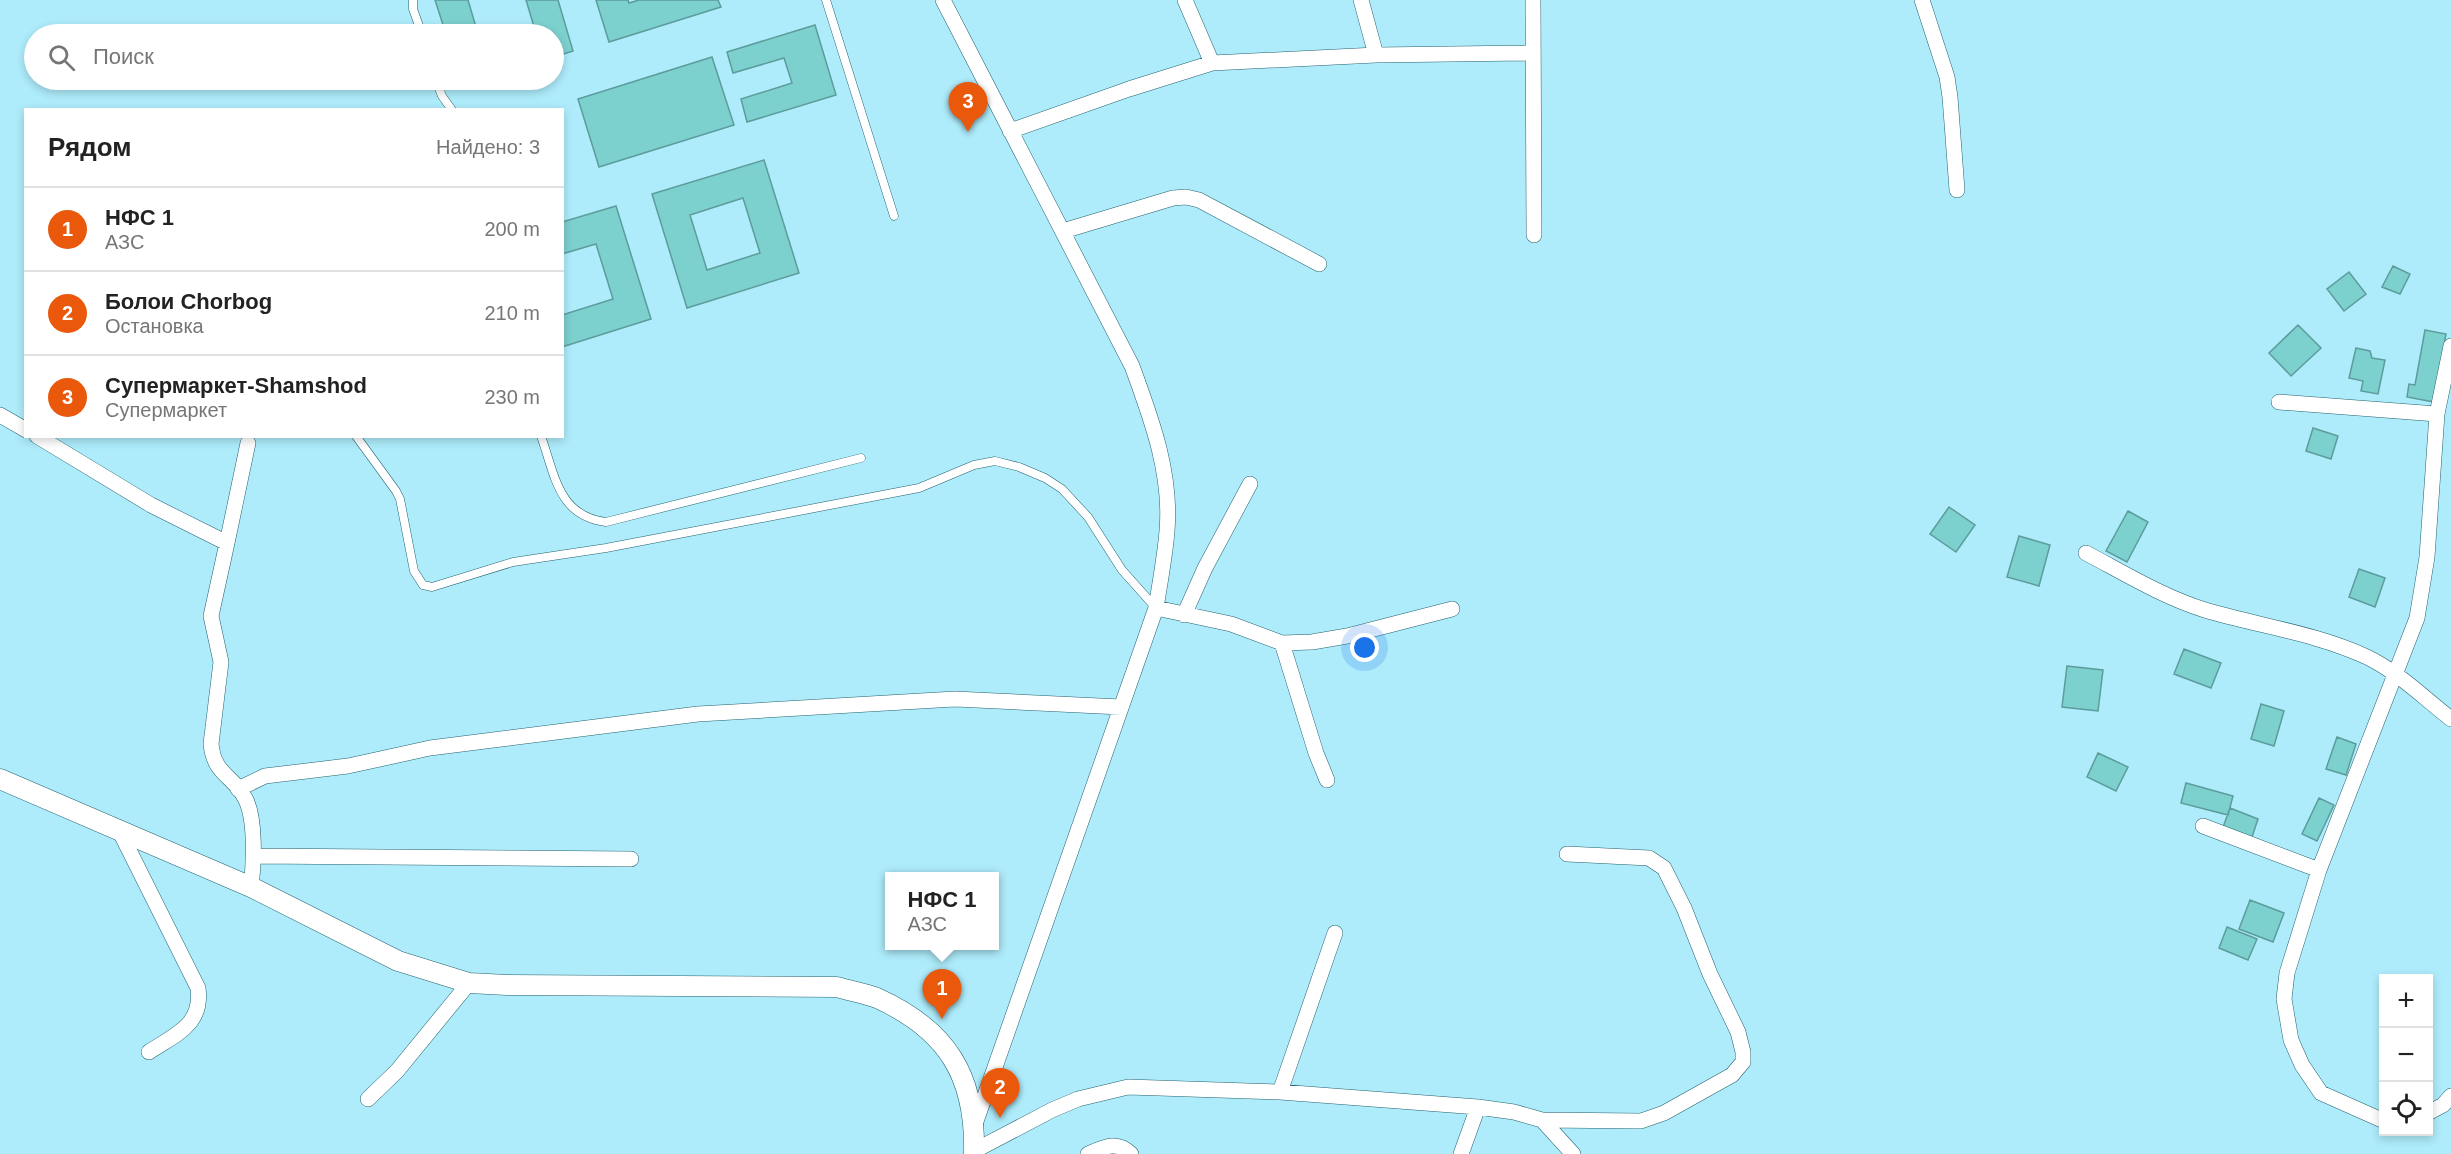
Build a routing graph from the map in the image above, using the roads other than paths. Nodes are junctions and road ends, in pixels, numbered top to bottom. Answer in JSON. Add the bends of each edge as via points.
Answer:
{"nodes":[{"id":1,"x":413,"y":0,"type":"edge"},
{"id":2,"x":826,"y":0,"type":"edge"},
{"id":3,"x":943,"y":0,"type":"edge"},
{"id":4,"x":1185,"y":0,"type":"edge"},
{"id":5,"x":1361,"y":0,"type":"edge"},
{"id":6,"x":1533,"y":0,"type":"edge"},
{"id":7,"x":1922,"y":0,"type":"edge"},
{"id":8,"x":418,"y":24,"type":"edge"},
{"id":9,"x":1533,"y":53,"type":"junction"},
{"id":10,"x":1376,"y":55,"type":"junction"},
{"id":11,"x":1212,"y":63,"type":"junction"},
{"id":12,"x":440,"y":90,"type":"edge"},
{"id":13,"x":451,"y":108,"type":"edge"},
{"id":14,"x":1010,"y":131,"type":"junction"},
{"id":15,"x":1958,"y":190,"type":"dead end"},
{"id":16,"x":894,"y":216,"type":"dead end"},
{"id":17,"x":1063,"y":231,"type":"junction"},
{"id":18,"x":1534,"y":235,"type":"dead end"},
{"id":19,"x":1319,"y":264,"type":"dead end"},
{"id":20,"x":2451,"y":346,"type":"edge"},
{"id":21,"x":2279,"y":402,"type":"dead end"},
{"id":22,"x":2437,"y":414,"type":"junction"},
{"id":23,"x":0,"y":415,"type":"edge"},
{"id":24,"x":24,"y":429,"type":"edge"},
{"id":25,"x":40,"y":438,"type":"edge"},
{"id":26,"x":357,"y":438,"type":"edge"},
{"id":27,"x":543,"y":438,"type":"edge"},
{"id":28,"x":248,"y":444,"type":"dead end"},
{"id":29,"x":2435,"y":452,"type":"junction"},
{"id":30,"x":2451,"y":454,"type":"edge"},
{"id":31,"x":861,"y":458,"type":"dead end"},
{"id":32,"x":1250,"y":484,"type":"dead end"},
{"id":33,"x":227,"y":543,"type":"junction"},
{"id":34,"x":2086,"y":553,"type":"dead end"},
{"id":35,"x":1156,"y":608,"type":"junction"},
{"id":36,"x":1452,"y":609,"type":"dead end"},
{"id":37,"x":1184,"y":615,"type":"junction"},
{"id":38,"x":1282,"y":643,"type":"junction"},
{"id":39,"x":2396,"y":675,"type":"junction"},
{"id":40,"x":1121,"y":707,"type":"junction"},
{"id":41,"x":2451,"y":719,"type":"edge"},
{"id":42,"x":0,"y":779,"type":"edge"},
{"id":43,"x":1328,"y":780,"type":"dead end"},
{"id":44,"x":238,"y":789,"type":"junction"},
{"id":45,"x":2203,"y":826,"type":"dead end"},
{"id":46,"x":120,"y":830,"type":"junction"},
{"id":47,"x":1567,"y":854,"type":"dead end"},
{"id":48,"x":255,"y":856,"type":"junction"},
{"id":49,"x":632,"y":859,"type":"dead end"},
{"id":50,"x":2319,"y":870,"type":"junction"},
{"id":51,"x":251,"y":887,"type":"junction"},
{"id":52,"x":1335,"y":933,"type":"dead end"},
{"id":53,"x":469,"y":983,"type":"junction"},
{"id":54,"x":149,"y":1052,"type":"dead end"},
{"id":55,"x":1280,"y":1092,"type":"junction"},
{"id":56,"x":2451,"y":1096,"type":"edge"},
{"id":57,"x":368,"y":1099,"type":"dead end"},
{"id":58,"x":1478,"y":1107,"type":"junction"},
{"id":59,"x":2433,"y":1110,"type":"edge"},
{"id":60,"x":2379,"y":1119,"type":"edge"},
{"id":61,"x":1542,"y":1120,"type":"junction"},
{"id":62,"x":974,"y":1126,"type":"junction"},
{"id":63,"x":974,"y":1152,"type":"edge"},
{"id":64,"x":1088,"y":1154,"type":"edge"},
{"id":65,"x":1131,"y":1154,"type":"edge"},
{"id":66,"x":1461,"y":1154,"type":"edge"},
{"id":67,"x":1573,"y":1154,"type":"edge"}],
"edges":[{"from":1,"to":8,"type":"lane"},
{"from":2,"to":16,"type":"lane"},
{"from":3,"to":14,"type":"street"},
{"from":4,"to":11,"type":"street"},
{"from":5,"to":10,"type":"street"},
{"from":6,"to":9,"type":"street"},
{"from":7,"to":15,"type":"street","via":[[1947,77]]},
{"from":9,"to":10,"type":"street"},
{"from":9,"to":18,"type":"street"},
{"from":10,"to":11,"type":"street"},
{"from":11,"to":14,"type":"street"},
{"from":12,"to":13,"type":"lane"},
{"from":14,"to":17,"type":"street"},
{"from":17,"to":19,"type":"street","via":[[1186,197],[1199,200]]},
{"from":17,"to":35,"type":"street","via":[[1131,366],[1155,428],[1164,473],[1167,529]]},
{"from":20,"to":22,"type":"street"},
{"from":21,"to":22,"type":"street"},
{"from":22,"to":29,"type":"street"},
{"from":23,"to":24,"type":"street"},
{"from":25,"to":33,"type":"street","via":[[151,505]]},
{"from":26,"to":35,"type":"lane","via":[[396,491],[414,571],[423,585],[432,587],[513,562],[920,488],[974,465],[995,461],[1028,471],[1062,489],[1088,517],[1122,570]]},
{"from":27,"to":31,"type":"lane","via":[[563,498],[579,514],[606,522]]},
{"from":28,"to":33,"type":"street"},
{"from":29,"to":30,"type":"street"},
{"from":29,"to":39,"type":"street","via":[[2424,585],[2417,618]]},
{"from":32,"to":37,"type":"street"},
{"from":33,"to":44,"type":"street","via":[[211,616],[221,662],[211,744],[219,771]]},
{"from":34,"to":39,"type":"street","via":[[2203,609],[2317,637],[2368,658]]},
{"from":35,"to":37,"type":"street"},
{"from":35,"to":40,"type":"street"},
{"from":36,"to":38,"type":"street","via":[[1347,636]]},
{"from":37,"to":38,"type":"street","via":[[1231,624]]},
{"from":38,"to":43,"type":"street"},
{"from":39,"to":41,"type":"street"},
{"from":39,"to":50,"type":"street"},
{"from":40,"to":44,"type":"street","via":[[955,699],[698,714],[430,748],[348,766],[265,776]]},
{"from":40,"to":62,"type":"street"},
{"from":42,"to":46,"type":"street"},
{"from":44,"to":48,"type":"street","via":[[249,807]]},
{"from":45,"to":50,"type":"street"},
{"from":46,"to":51,"type":"street"},
{"from":46,"to":54,"type":"street","via":[[198,988],[200,1002],[188,1025]]},
{"from":47,"to":61,"type":"street","via":[[1649,858],[1664,868],[1738,1032],[1743,1062],[1732,1075],[1664,1113],[1641,1121]]},
{"from":48,"to":49,"type":"street"},
{"from":48,"to":51,"type":"street"},
{"from":50,"to":60,"type":"street","via":[[2287,973],[2284,999],[2291,1040],[2321,1092]]},
{"from":51,"to":53,"type":"street","via":[[398,961]]},
{"from":52,"to":55,"type":"street"},
{"from":53,"to":57,"type":"street","via":[[397,1071]]},
{"from":53,"to":62,"type":"street","via":[[837,987],[875,998],[911,1017],[940,1039],[956,1061]]},
{"from":55,"to":58,"type":"street"},
{"from":55,"to":63,"type":"street","via":[[1128,1087],[1112,1090],[1052,1110]]},
{"from":56,"to":59,"type":"street"},
{"from":58,"to":61,"type":"street"},
{"from":58,"to":66,"type":"street"},
{"from":61,"to":67,"type":"street"},
{"from":62,"to":63,"type":"street"},
{"from":64,"to":65,"type":"street","via":[[1116,1145]]}]}
